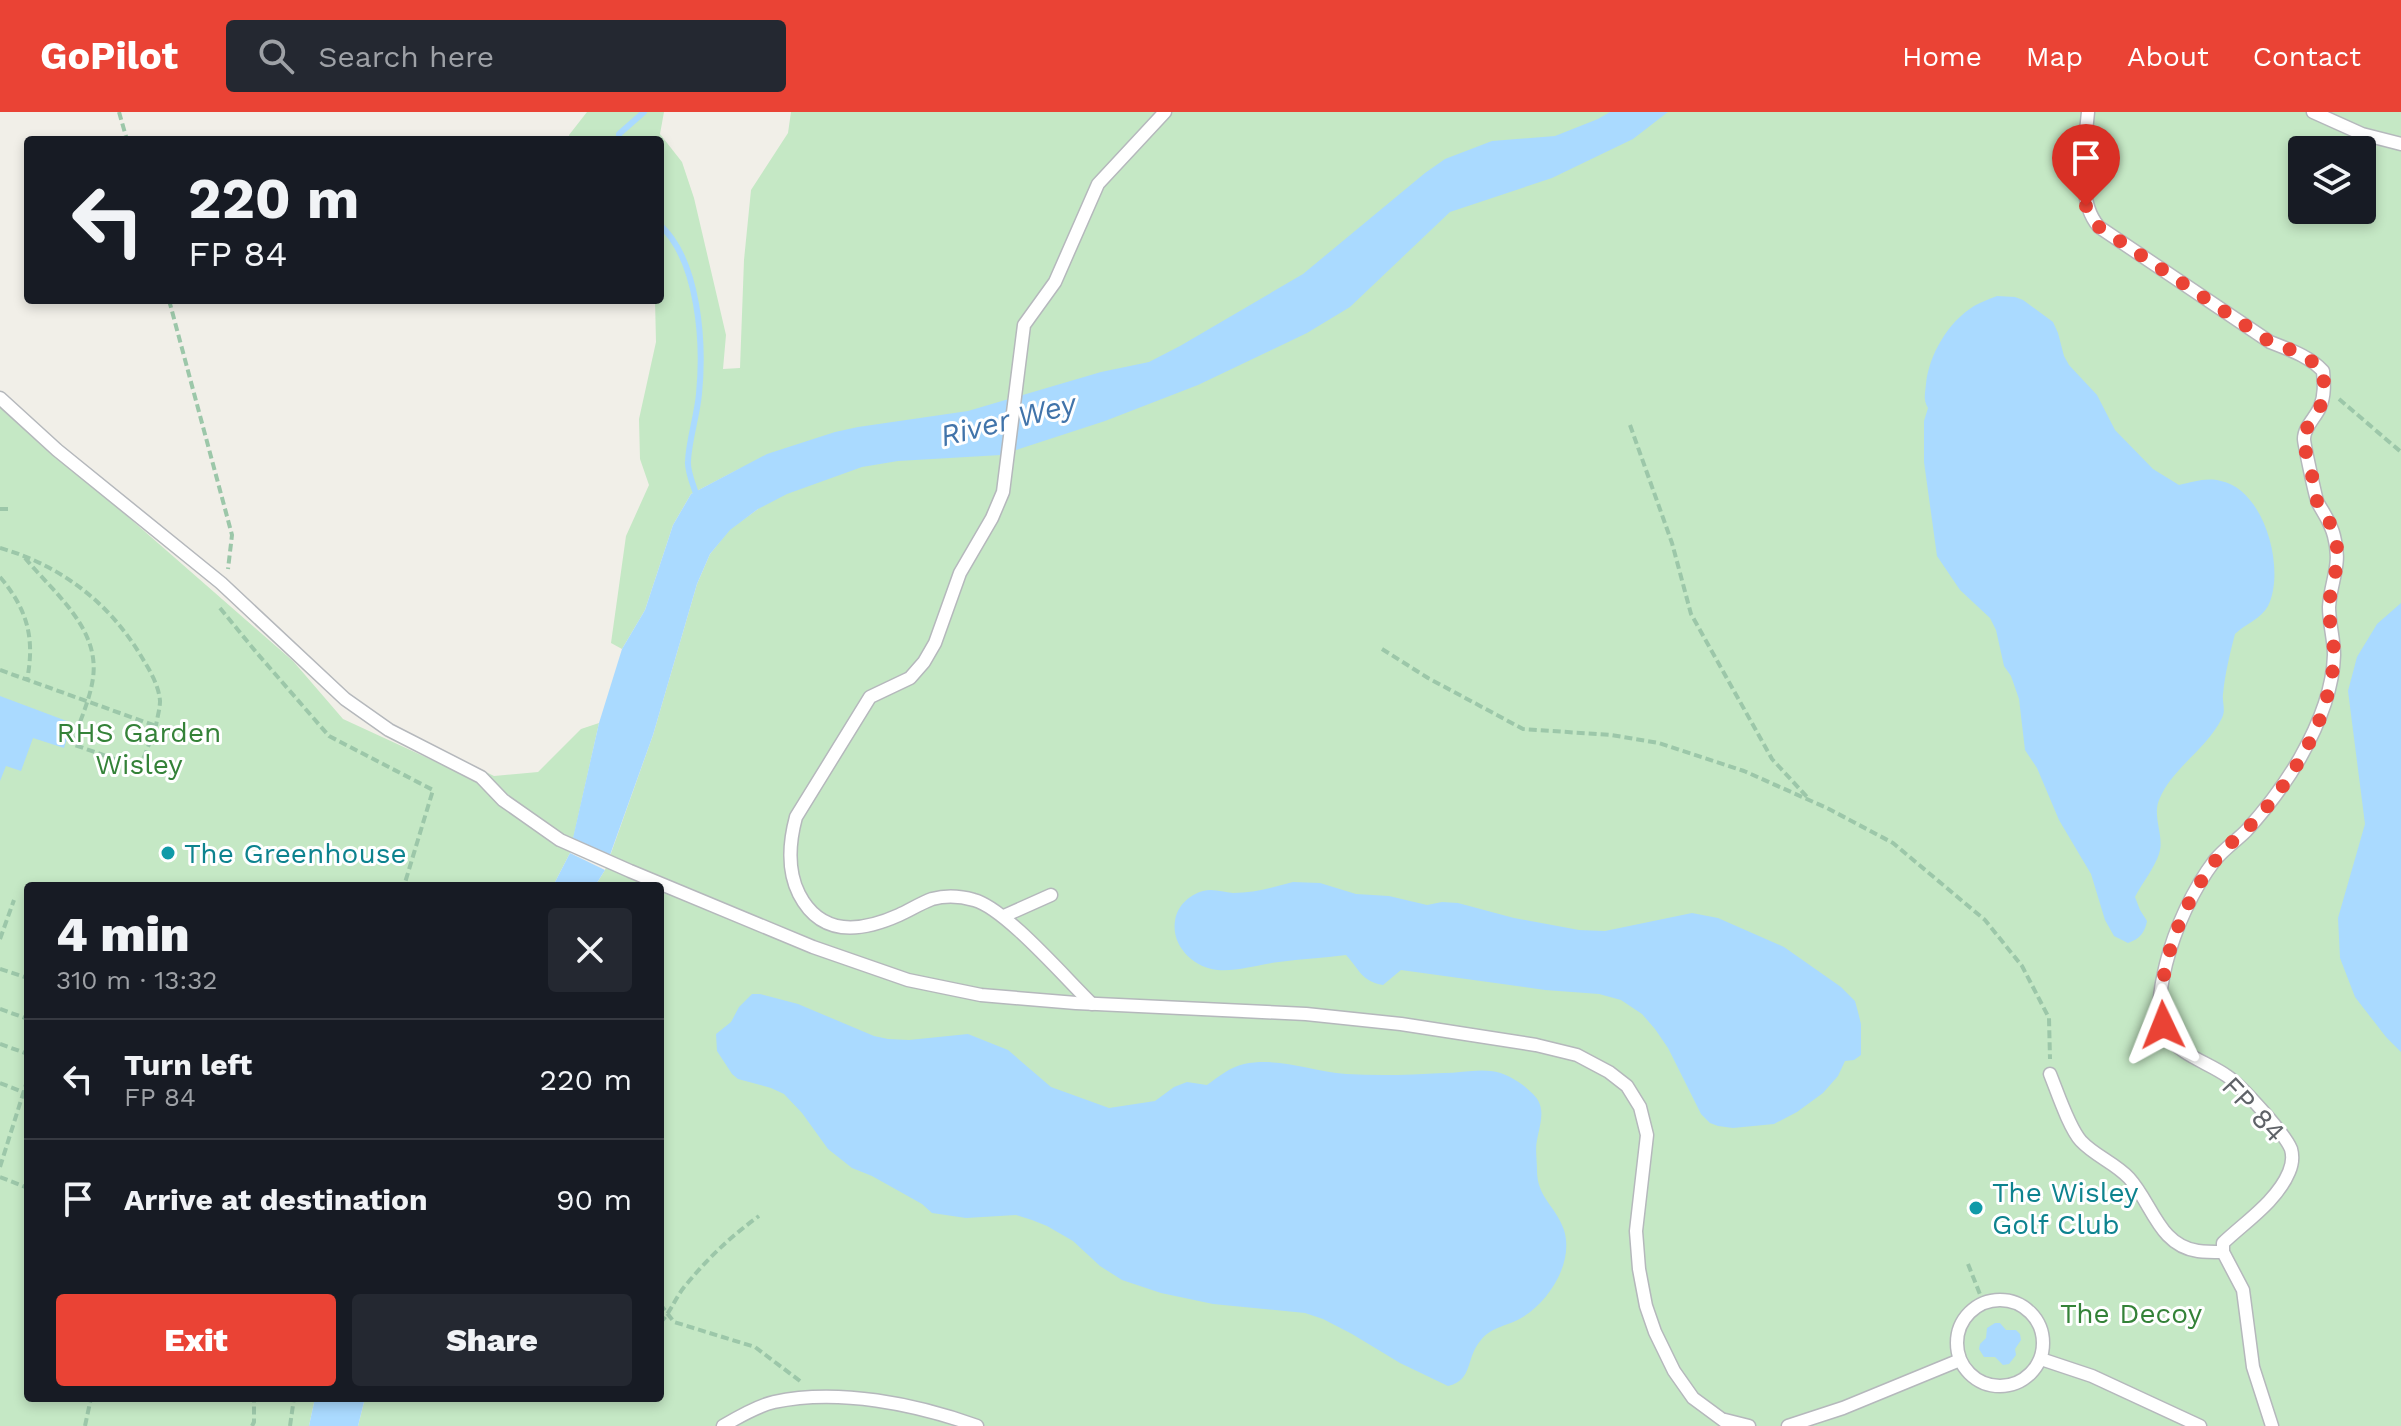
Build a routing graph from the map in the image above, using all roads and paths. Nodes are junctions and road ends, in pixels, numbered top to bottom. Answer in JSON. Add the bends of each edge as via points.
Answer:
{"nodes":[{"id":1,"x":119,"y":112,"type":"edge"},
{"id":2,"x":1165,"y":112,"type":"edge"},
{"id":3,"x":2088,"y":112,"type":"edge"},
{"id":4,"x":2313,"y":112,"type":"edge"},
{"id":5,"x":126,"y":136,"type":"edge"},
{"id":6,"x":2401,"y":144,"type":"edge"},
{"id":7,"x":170,"y":304,"type":"edge"},
{"id":8,"x":2324,"y":386,"type":"junction"},
{"id":9,"x":0,"y":398,"type":"edge"},
{"id":10,"x":1630,"y":425,"type":"dead end"},
{"id":11,"x":2401,"y":452,"type":"edge"},
{"id":12,"x":0,"y":509,"type":"edge"},
{"id":13,"x":8,"y":509,"type":"dead end"},
{"id":14,"x":0,"y":548,"type":"edge"},
{"id":15,"x":25,"y":558,"type":"junction"},
{"id":16,"x":0,"y":577,"type":"edge"},
{"id":17,"x":221,"y":583,"type":"junction"},
{"id":18,"x":1382,"y":649,"type":"dead end"},
{"id":19,"x":0,"y":670,"type":"edge"},
{"id":20,"x":27,"y":680,"type":"junction"},
{"id":21,"x":86,"y":700,"type":"junction"},
{"id":22,"x":156,"y":726,"type":"junction"},
{"id":23,"x":1810,"y":800,"type":"junction"},
{"id":24,"x":405,"y":882,"type":"edge"},
{"id":25,"x":656,"y":882,"type":"edge"},
{"id":26,"x":664,"y":885,"type":"edge"},
{"id":27,"x":1051,"y":895,"type":"dead end"},
{"id":28,"x":14,"y":900,"type":"dead end"},
{"id":29,"x":1004,"y":916,"type":"junction"},
{"id":30,"x":0,"y":939,"type":"edge"},
{"id":31,"x":0,"y":969,"type":"edge"},
{"id":32,"x":24,"y":977,"type":"edge"},
{"id":33,"x":1092,"y":1004,"type":"junction"},
{"id":34,"x":0,"y":1009,"type":"edge"},
{"id":35,"x":24,"y":1018,"type":"edge"},
{"id":36,"x":0,"y":1044,"type":"edge"},
{"id":37,"x":24,"y":1053,"type":"edge"},
{"id":38,"x":2050,"y":1074,"type":"joint"},
{"id":39,"x":0,"y":1083,"type":"edge"},
{"id":40,"x":24,"y":1092,"type":"edge"},
{"id":41,"x":24,"y":1099,"type":"edge"},
{"id":42,"x":0,"y":1167,"type":"edge"},
{"id":43,"x":0,"y":1177,"type":"edge"},
{"id":44,"x":24,"y":1186,"type":"edge"},
{"id":45,"x":759,"y":1216,"type":"dead end"},
{"id":46,"x":2223,"y":1252,"type":"junction"},
{"id":47,"x":1968,"y":1264,"type":"dead end"},
{"id":48,"x":1983,"y":1302,"type":"junction"},
{"id":49,"x":664,"y":1310,"type":"edge"},
{"id":50,"x":668,"y":1315,"type":"junction"},
{"id":51,"x":664,"y":1319,"type":"edge"},
{"id":52,"x":2041,"y":1359,"type":"junction"},
{"id":53,"x":1960,"y":1360,"type":"junction"},
{"id":54,"x":821,"y":1398,"type":"junction"},
{"id":55,"x":90,"y":1402,"type":"edge"},
{"id":56,"x":254,"y":1402,"type":"edge"},
{"id":57,"x":293,"y":1402,"type":"edge"},
{"id":58,"x":1723,"y":1424,"type":"edge"},
{"id":59,"x":85,"y":1426,"type":"edge"},
{"id":60,"x":252,"y":1426,"type":"edge"},
{"id":61,"x":290,"y":1426,"type":"edge"},
{"id":62,"x":723,"y":1426,"type":"edge"},
{"id":63,"x":977,"y":1426,"type":"edge"},
{"id":64,"x":1749,"y":1426,"type":"edge"},
{"id":65,"x":1788,"y":1426,"type":"edge"},
{"id":66,"x":2200,"y":1426,"type":"edge"},
{"id":67,"x":2272,"y":1426,"type":"edge"}],
"edges":[{"from":1,"to":5,"type":"path"},
{"from":2,"to":29,"type":"lane","via":[[1098,184],[1055,282],[1024,325],[1003,492],[960,573],[935,643],[910,678],[870,697],[796,817],[790,838],[793,883],[803,902],[817,918],[838,927],[870,925],[951,896],[978,901]]},
{"from":3,"to":8,"type":"lane","via":[[2084,151],[2091,218],[2270,342],[2315,362],[2323,371]]},
{"from":4,"to":6,"type":"lane"},
{"from":7,"to":17,"type":"path","via":[[232,535],[229,567]]},
{"from":8,"to":11,"type":"path"},
{"from":8,"to":46,"type":"lane","name":"FP 84","via":[[2320,409],[2303,441],[2316,501],[2337,546],[2329,605],[2334,654],[2326,700],[2282,785],[2263,813],[2218,857],[2192,898],[2160,993],[2167,1035],[2230,1077],[2291,1149],[2283,1183],[2223,1243]]},
{"from":9,"to":17,"type":"lane"},
{"from":10,"to":23,"type":"path","via":[[1691,614],[1772,759]]},
{"from":12,"to":13,"type":"path"},
{"from":14,"to":15,"type":"path"},
{"from":15,"to":21,"type":"path","via":[[74,612],[90,644],[93,677]]},
{"from":15,"to":22,"type":"path","via":[[84,589],[111,613],[153,676],[160,701]]},
{"from":16,"to":20,"type":"path","via":[[16,596],[28,626],[32,657]]},
{"from":17,"to":24,"type":"path","via":[[219,605],[329,736],[433,790]]},
{"from":17,"to":25,"type":"lane","via":[[345,699],[389,730],[481,777],[503,800],[560,840]]},
{"from":18,"to":23,"type":"path","via":[[1523,729],[1659,743]]},
{"from":19,"to":20,"type":"path"},
{"from":20,"to":21,"type":"path"},
{"from":21,"to":22,"type":"path"},
{"from":21,"to":22,"type":"path","via":[[72,744],[139,770]]},
{"from":23,"to":38,"type":"path","via":[[1893,843],[1985,920],[2022,966],[2049,1018]]},
{"from":26,"to":33,"type":"lane","via":[[908,980],[981,995]]},
{"from":27,"to":29,"type":"lane"},
{"from":28,"to":30,"type":"path"},
{"from":29,"to":33,"type":"lane"},
{"from":31,"to":32,"type":"path"},
{"from":33,"to":58,"type":"lane","via":[[1401,1024],[1536,1045],[1577,1055],[1609,1072],[1627,1086],[1640,1107],[1647,1135],[1636,1231],[1646,1306],[1674,1371],[1693,1398]]},
{"from":34,"to":35,"type":"path"},
{"from":36,"to":37,"type":"path"},
{"from":38,"to":46,"type":"lane","via":[[2078,1138],[2131,1180],[2172,1241],[2195,1251]]},
{"from":39,"to":40,"type":"path"},
{"from":41,"to":42,"type":"path"},
{"from":43,"to":44,"type":"path"},
{"from":45,"to":50,"type":"path","via":[[726,1240],[682,1289]]},
{"from":46,"to":67,"type":"lane","via":[[2243,1290],[2253,1367]]},
{"from":47,"to":48,"type":"path"},
{"from":48,"to":52,"type":"lane","via":[[2014,1302],[2028,1310],[2044,1341]]},
{"from":48,"to":53,"type":"lane","via":[[1959,1326],[1955,1339]]},
{"from":49,"to":50,"type":"path"},
{"from":50,"to":51,"type":"path"},
{"from":50,"to":54,"type":"path","via":[[674,1322],[755,1347]]},
{"from":52,"to":53,"type":"lane","via":[[2025,1380],[2002,1387],[1979,1381]]},
{"from":52,"to":66,"type":"lane","via":[[2092,1376]]},
{"from":53,"to":65,"type":"lane"},
{"from":54,"to":62,"type":"lane","via":[[771,1403]]},
{"from":54,"to":63,"type":"lane","via":[[909,1406]]},
{"from":55,"to":59,"type":"path"},
{"from":56,"to":60,"type":"path"},
{"from":57,"to":61,"type":"path"},
{"from":58,"to":64,"type":"lane"}]}
